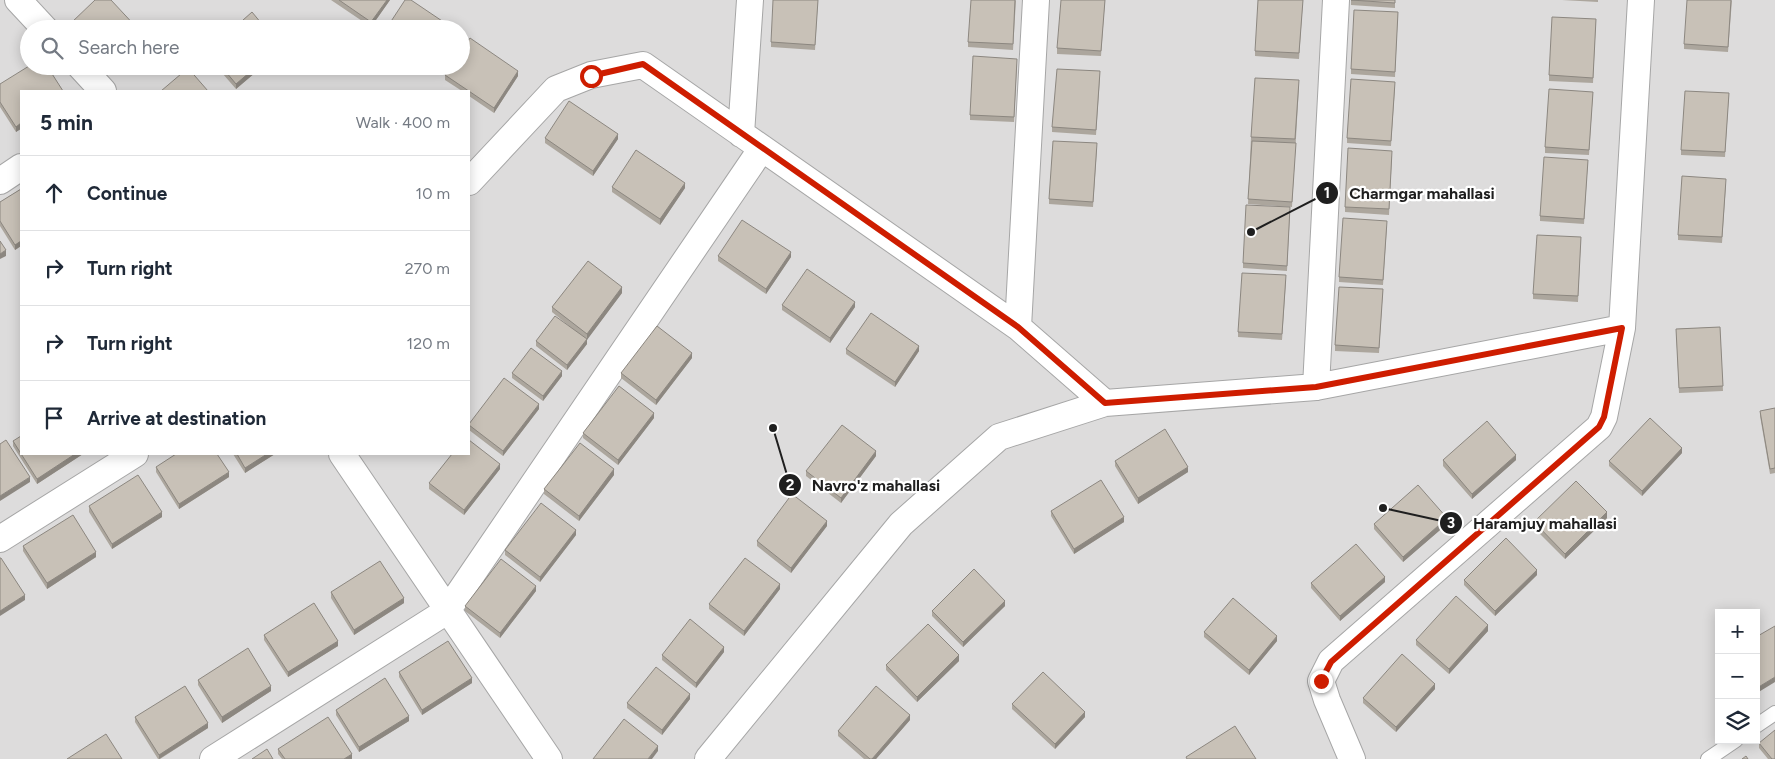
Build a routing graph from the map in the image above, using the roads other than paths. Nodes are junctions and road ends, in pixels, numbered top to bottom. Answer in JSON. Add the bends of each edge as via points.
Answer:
{"nodes":[{"id":1,"x":18,"y":0,"type":"edge"},
{"id":2,"x":750,"y":0,"type":"edge"},
{"id":3,"x":1036,"y":0,"type":"edge"},
{"id":4,"x":1336,"y":0,"type":"edge"},
{"id":5,"x":1641,"y":0,"type":"edge"},
{"id":6,"x":37,"y":20,"type":"edge"},
{"id":7,"x":88,"y":75,"type":"edge"},
{"id":8,"x":102,"y":90,"type":"edge"},
{"id":9,"x":752,"y":141,"type":"junction"},
{"id":10,"x":20,"y":168,"type":"edge"},
{"id":11,"x":0,"y":181,"type":"edge"},
{"id":12,"x":470,"y":181,"type":"edge"},
{"id":13,"x":1018,"y":327,"type":"junction"},
{"id":14,"x":1622,"y":328,"type":"junction"},
{"id":15,"x":1316,"y":387,"type":"junction"},
{"id":16,"x":1105,"y":403,"type":"junction"},
{"id":17,"x":134,"y":455,"type":"edge"},
{"id":18,"x":343,"y":455,"type":"edge"},
{"id":19,"x":0,"y":538,"type":"edge"},
{"id":20,"x":447,"y":610,"type":"junction"},
{"id":21,"x":1775,"y":713,"type":"edge"},
{"id":22,"x":1760,"y":723,"type":"edge"},
{"id":23,"x":1730,"y":744,"type":"edge"},
{"id":24,"x":213,"y":759,"type":"edge"},
{"id":25,"x":549,"y":759,"type":"edge"},
{"id":26,"x":708,"y":759,"type":"edge"},
{"id":27,"x":1352,"y":759,"type":"edge"},
{"id":28,"x":1708,"y":759,"type":"edge"}],
"edges":[{"from":1,"to":6,"type":"street"},
{"from":2,"to":9,"type":"street"},
{"from":3,"to":13,"type":"street"},
{"from":4,"to":15,"type":"street"},
{"from":5,"to":14,"type":"street"},
{"from":7,"to":8,"type":"street"},
{"from":9,"to":12,"type":"street","via":[[643,64],[591,76],[556,89]]},
{"from":9,"to":13,"type":"street"},
{"from":9,"to":20,"type":"street"},
{"from":10,"to":11,"type":"street"},
{"from":13,"to":16,"type":"street"},
{"from":14,"to":15,"type":"street"},
{"from":14,"to":27,"type":"street","via":[[1604,417],[1599,427],[1331,662],[1321,681]]},
{"from":15,"to":16,"type":"street"},
{"from":16,"to":26,"type":"street","via":[[999,437],[901,524]]},
{"from":17,"to":19,"type":"street"},
{"from":18,"to":20,"type":"street"},
{"from":20,"to":24,"type":"street"},
{"from":20,"to":25,"type":"street"},
{"from":21,"to":22,"type":"lane"},
{"from":23,"to":28,"type":"lane"}]}
